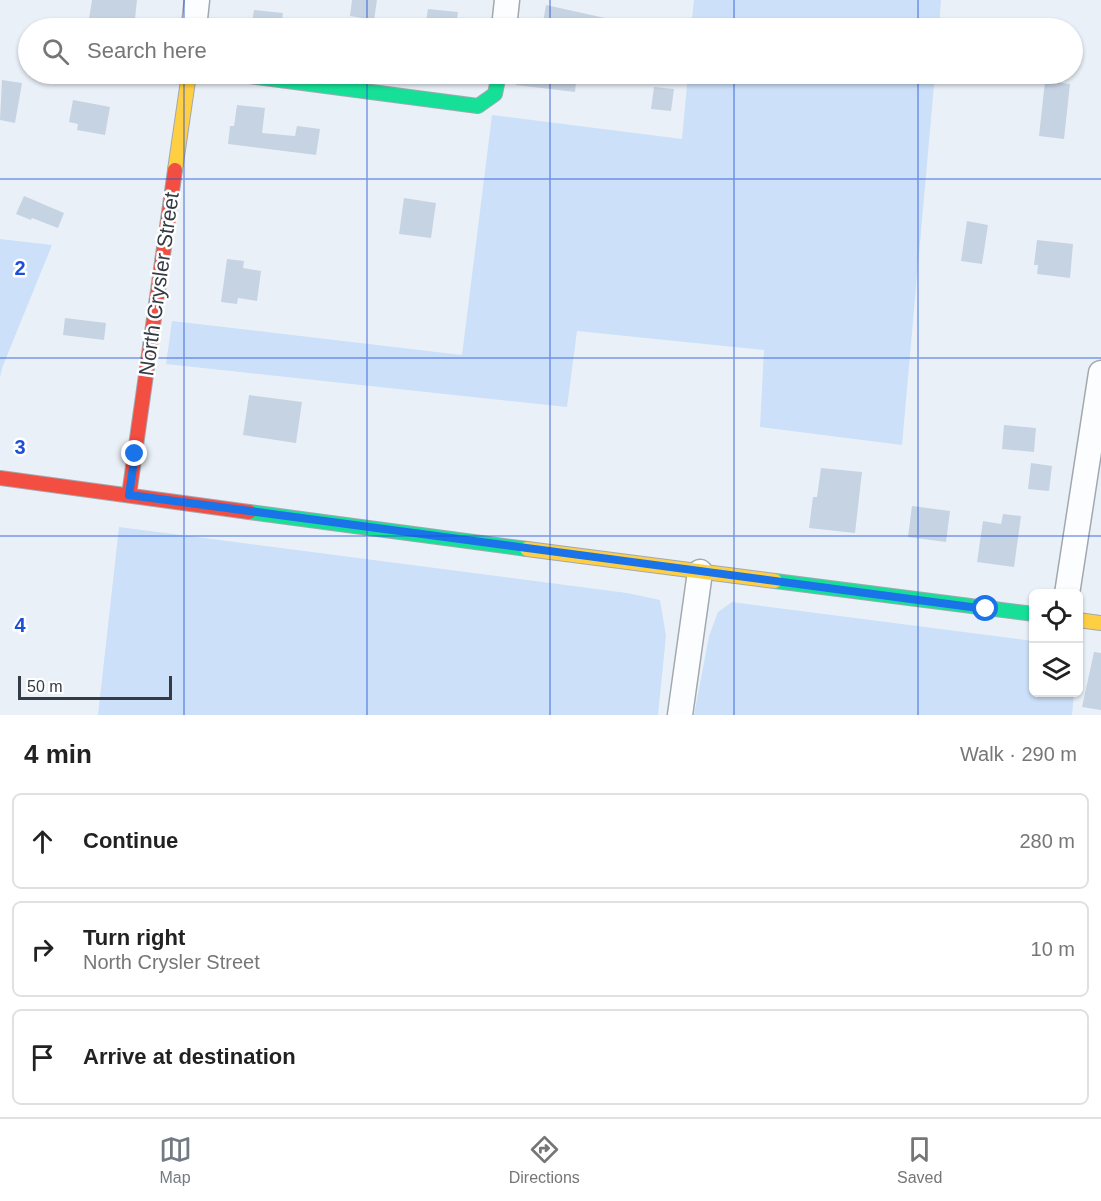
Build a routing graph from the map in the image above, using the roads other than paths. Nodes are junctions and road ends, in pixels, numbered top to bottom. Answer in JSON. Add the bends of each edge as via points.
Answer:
{"nodes":[{"id":1,"x":197,"y":0,"type":"edge"},
{"id":2,"x":507,"y":0,"type":"edge"},
{"id":3,"x":195,"y":18,"type":"edge"},
{"id":4,"x":505,"y":18,"type":"edge"},
{"id":5,"x":188,"y":84,"type":"edge"},
{"id":6,"x":310,"y":84,"type":"edge"},
{"id":7,"x":497,"y":84,"type":"edge"},
{"id":8,"x":1101,"y":373,"type":"edge"},
{"id":9,"x":0,"y":478,"type":"edge"},
{"id":10,"x":129,"y":495,"type":"junction"},
{"id":11,"x":700,"y":572,"type":"junction"},
{"id":12,"x":1068,"y":589,"type":"edge"},
{"id":13,"x":1029,"y":613,"type":"edge"},
{"id":14,"x":1083,"y":621,"type":"edge"},
{"id":15,"x":1101,"y":623,"type":"edge"},
{"id":16,"x":680,"y":715,"type":"edge"}],
"edges":[{"from":1,"to":3,"type":"street"},
{"from":2,"to":4,"type":"street"},
{"from":5,"to":10,"type":"main road","name":"North Crysler Street"},
{"from":6,"to":7,"type":"main road","via":[[478,106],[493,99]]},
{"from":8,"to":12,"type":"street"},
{"from":9,"to":10,"type":"main road"},
{"from":10,"to":11,"type":"main road"},
{"from":11,"to":13,"type":"main road"},
{"from":11,"to":16,"type":"street"},
{"from":14,"to":15,"type":"main road"}]}
